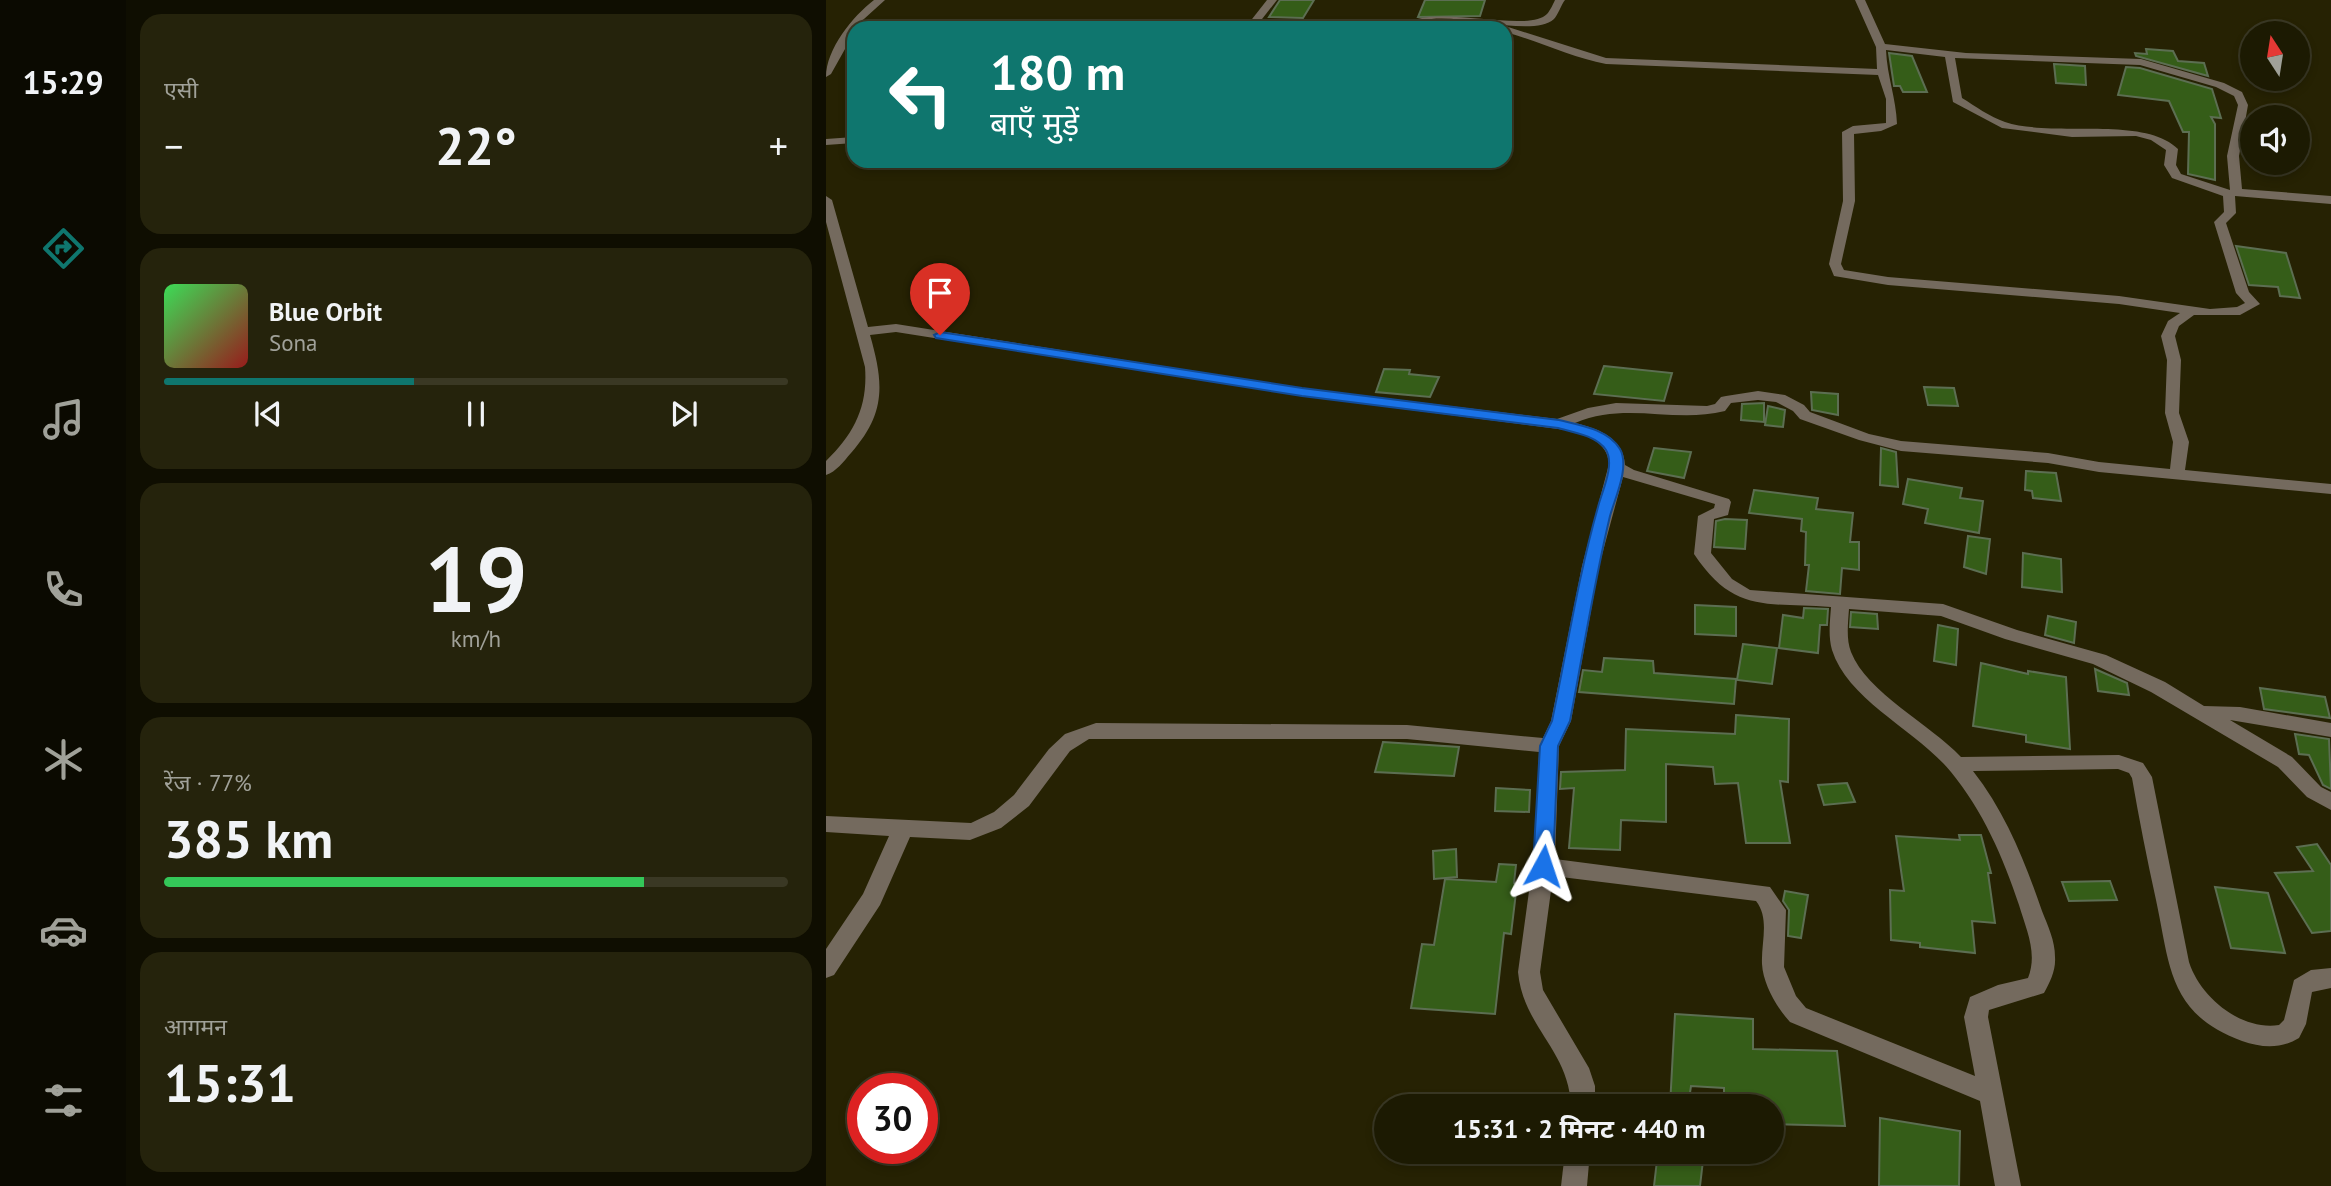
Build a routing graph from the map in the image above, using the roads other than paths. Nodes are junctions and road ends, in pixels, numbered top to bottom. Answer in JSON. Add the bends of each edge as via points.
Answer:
{"nodes":[{"id":1,"x":880,"y":0,"type":"edge"},
{"id":2,"x":1272,"y":0,"type":"edge"},
{"id":3,"x":1560,"y":0,"type":"edge"},
{"id":4,"x":1860,"y":0,"type":"edge"},
{"id":5,"x":1434,"y":5,"type":"dead end"},
{"id":6,"x":1426,"y":18,"type":"junction"},
{"id":7,"x":857,"y":21,"type":"edge"},
{"id":8,"x":1256,"y":21,"type":"edge"},
{"id":9,"x":1412,"y":21,"type":"edge"},
{"id":10,"x":1482,"y":21,"type":"edge"},
{"id":11,"x":1510,"y":21,"type":"edge"},
{"id":12,"x":1512,"y":31,"type":"edge"},
{"id":13,"x":1881,"y":47,"type":"junction"},
{"id":14,"x":845,"y":54,"type":"edge"},
{"id":15,"x":1950,"y":55,"type":"junction"},
{"id":16,"x":1882,"y":72,"type":"junction"},
{"id":17,"x":826,"y":74,"type":"edge"},
{"id":18,"x":847,"y":141,"type":"edge"},
{"id":19,"x":828,"y":142,"type":"edge"},
{"id":20,"x":2233,"y":193,"type":"junction"},
{"id":21,"x":826,"y":200,"type":"edge"},
{"id":22,"x":2331,"y":200,"type":"edge"},
{"id":23,"x":2191,"y":311,"type":"junction"},
{"id":24,"x":865,"y":332,"type":"junction"},
{"id":25,"x":1559,"y":424,"type":"junction"},
{"id":26,"x":1616,"y":466,"type":"junction"},
{"id":27,"x":826,"y":470,"type":"edge"},
{"id":28,"x":2177,"y":474,"type":"junction"},
{"id":29,"x":2331,"y":489,"type":"edge"},
{"id":30,"x":1840,"y":600,"type":"junction"},
{"id":31,"x":2203,"y":712,"type":"junction"},
{"id":32,"x":2331,"y":730,"type":"edge"},
{"id":33,"x":1549,"y":746,"type":"junction"},
{"id":34,"x":1956,"y":764,"type":"junction"},
{"id":35,"x":2331,"y":803,"type":"edge"},
{"id":36,"x":826,"y":824,"type":"edge"},
{"id":37,"x":904,"y":826,"type":"junction"},
{"id":38,"x":1543,"y":866,"type":"junction"},
{"id":39,"x":826,"y":968,"type":"edge"},
{"id":40,"x":2331,"y":978,"type":"edge"},
{"id":41,"x":1989,"y":1093,"type":"junction"},
{"id":42,"x":1581,"y":1094,"type":"edge"},
{"id":43,"x":1577,"y":1164,"type":"edge"},
{"id":44,"x":1574,"y":1186,"type":"edge"},
{"id":45,"x":2008,"y":1186,"type":"edge"}],
"edges":[{"from":1,"to":7,"type":"street"},
{"from":2,"to":8,"type":"street"},
{"from":3,"to":11,"type":"street","via":[[1547,19]]},
{"from":4,"to":13,"type":"street"},
{"from":5,"to":6,"type":"street"},
{"from":6,"to":9,"type":"street"},
{"from":6,"to":10,"type":"street"},
{"from":12,"to":16,"type":"street","via":[[1606,61]]},
{"from":13,"to":15,"type":"street"},
{"from":13,"to":16,"type":"street"},
{"from":14,"to":17,"type":"street"},
{"from":15,"to":20,"type":"street","via":[[1957,100],[1995,122],[2061,133],[2155,137],[2172,149],[2169,165],[2176,176]]},
{"from":15,"to":20,"type":"street","via":[[2141,62],[2232,90],[2243,105]]},
{"from":16,"to":23,"type":"street","via":[[1891,99],[1892,124],[1847,132],[1849,201],[1835,264],[1839,273]]},
{"from":18,"to":19,"type":"street"},
{"from":20,"to":22,"type":"street"},
{"from":20,"to":23,"type":"street","via":[[2230,213],[2221,222],[2243,293],[2253,304],[2223,313]]},
{"from":21,"to":24,"type":"street"},
{"from":23,"to":28,"type":"street","via":[[2173,324],[2168,336],[2174,360],[2172,413],[2180,442]]},
{"from":24,"to":25,"type":"street","via":[[887,328],[1302,392]]},
{"from":24,"to":27,"type":"street","via":[[874,379],[871,410],[856,440]]},
{"from":25,"to":26,"type":"street","via":[[1599,437],[1614,451]]},
{"from":25,"to":28,"type":"street","via":[[1600,408],[1692,413],[1720,408],[1726,400],[1740,396],[1774,396],[1798,405],[1805,416],[1884,443]]},
{"from":26,"to":30,"type":"street","via":[[1637,480],[1723,502],[1722,510],[1706,516],[1702,554],[1736,590],[1755,597]]},
{"from":26,"to":33,"type":"street","via":[[1561,721]]},
{"from":28,"to":29,"type":"street"},
{"from":30,"to":31,"type":"street","via":[[1943,610],[2115,665]]},
{"from":30,"to":34,"type":"street","via":[[1839,640],[1850,666],[1870,691]]},
{"from":31,"to":32,"type":"street"},
{"from":31,"to":35,"type":"street","via":[[2285,762]]},
{"from":33,"to":37,"type":"street","via":[[1408,732],[1096,730],[1066,740],[1029,793],[998,821],[970,832]]},
{"from":33,"to":38,"type":"street"},
{"from":34,"to":40,"type":"street","via":[[2112,762],[2136,768],[2142,776],[2182,975],[2204,1006],[2231,1025],[2258,1035],[2280,1035],[2293,1028],[2300,1016],[2302,986]]},
{"from":34,"to":41,"type":"street","via":[[2001,831],[2044,956],[2036,986],[1978,1004],[1978,1034]]},
{"from":36,"to":37,"type":"street"},
{"from":37,"to":39,"type":"street","via":[[872,899]]},
{"from":38,"to":41,"type":"street","via":[[1762,893],[1775,910],[1773,967],[1787,1002],[1798,1015]]},
{"from":38,"to":42,"type":"street","via":[[1528,988],[1574,1062]]},
{"from":41,"to":45,"type":"street"},
{"from":43,"to":44,"type":"street"}]}
